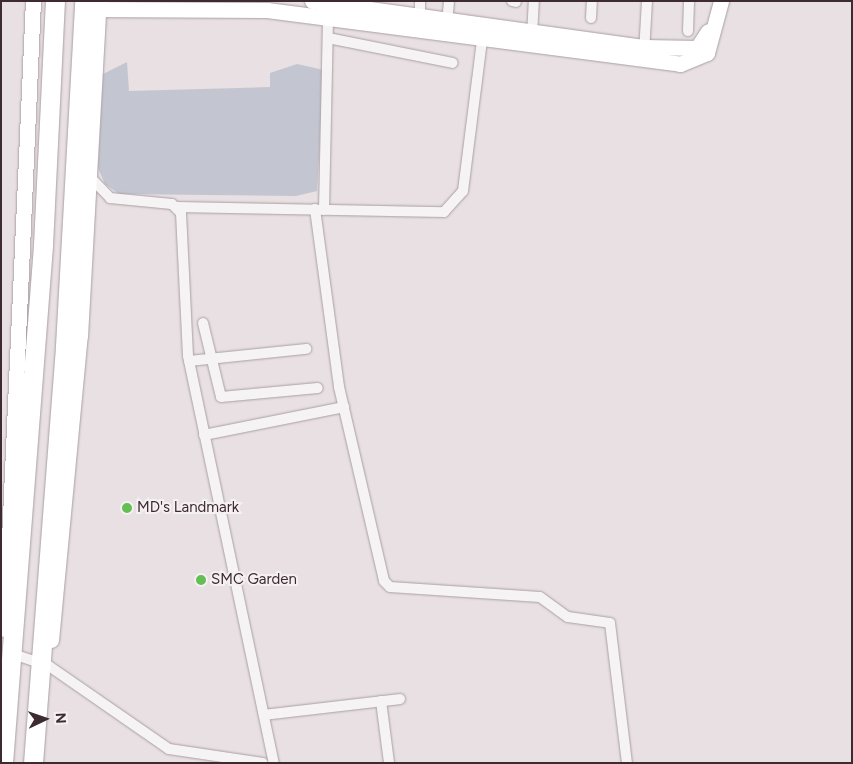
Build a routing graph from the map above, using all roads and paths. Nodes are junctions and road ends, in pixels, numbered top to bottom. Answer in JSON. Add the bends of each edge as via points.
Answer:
{"nodes":[{"id":1,"x":33,"y":1,"type":"edge"},
{"id":2,"x":55,"y":1,"type":"edge"},
{"id":3,"x":312,"y":1,"type":"edge"},
{"id":4,"x":420,"y":1,"type":"edge"},
{"id":5,"x":449,"y":1,"type":"edge"},
{"id":6,"x":512,"y":1,"type":"edge"},
{"id":7,"x":534,"y":1,"type":"edge"},
{"id":8,"x":592,"y":1,"type":"edge"},
{"id":9,"x":647,"y":1,"type":"edge"},
{"id":10,"x":689,"y":1,"type":"edge"},
{"id":11,"x":712,"y":1,"type":"edge"},
{"id":12,"x":721,"y":1,"type":"edge"},
{"id":13,"x":516,"y":2,"type":"edge"},
{"id":14,"x":91,"y":5,"type":"edge"},
{"id":15,"x":366,"y":5,"type":"edge"},
{"id":16,"x":328,"y":10,"type":"junction"},
{"id":17,"x":420,"y":17,"type":"junction"},
{"id":18,"x":591,"y":18,"type":"dead end"},
{"id":19,"x":447,"y":28,"type":"junction"},
{"id":20,"x":688,"y":31,"type":"dead end"},
{"id":21,"x":328,"y":38,"type":"junction"},
{"id":22,"x":482,"y":40,"type":"junction"},
{"id":23,"x":531,"y":40,"type":"junction"},
{"id":24,"x":644,"y":54,"type":"junction"},
{"id":25,"x":453,"y":63,"type":"dead end"},
{"id":26,"x":85,"y":131,"type":"junction"},
{"id":27,"x":91,"y":178,"type":"junction"},
{"id":28,"x":177,"y":207,"type":"junction"},
{"id":29,"x":320,"y":210,"type":"junction"},
{"id":30,"x":203,"y":323,"type":"dead end"},
{"id":31,"x":73,"y":341,"type":"junction"},
{"id":32,"x":306,"y":349,"type":"dead end"},
{"id":33,"x":210,"y":357,"type":"junction"},
{"id":34,"x":220,"y":360,"type":"junction"},
{"id":35,"x":189,"y":361,"type":"junction"},
{"id":36,"x":212,"y":371,"type":"junction"},
{"id":37,"x":192,"y":375,"type":"junction"},
{"id":38,"x":318,"y":388,"type":"dead end"},
{"id":39,"x":344,"y":408,"type":"junction"},
{"id":40,"x":204,"y":435,"type":"junction"},
{"id":41,"x":66,"y":487,"type":"junction"},
{"id":42,"x":53,"y":506,"type":"junction"},
{"id":43,"x":16,"y":520,"type":"junction"},
{"id":44,"x":8,"y":653,"type":"junction"},
{"id":45,"x":45,"y":664,"type":"junction"},
{"id":46,"x":1,"y":680,"type":"edge"},
{"id":47,"x":400,"y":699,"type":"dead end"},
{"id":48,"x":380,"y":701,"type":"junction"},
{"id":49,"x":264,"y":716,"type":"junction"},
{"id":50,"x":3,"y":763,"type":"edge"},
{"id":51,"x":33,"y":763,"type":"edge"},
{"id":52,"x":42,"y":763,"type":"edge"},
{"id":53,"x":263,"y":763,"type":"edge"},
{"id":54,"x":274,"y":763,"type":"edge"},
{"id":55,"x":389,"y":763,"type":"edge"},
{"id":56,"x":627,"y":763,"type":"edge"}],
"edges":[{"from":1,"to":43,"type":"street"},
{"from":2,"to":43,"type":"highway"},
{"from":3,"to":16,"type":"street"},
{"from":4,"to":17,"type":"street"},
{"from":5,"to":19,"type":"street"},
{"from":6,"to":13,"type":"street"},
{"from":7,"to":23,"type":"street"},
{"from":8,"to":18,"type":"street"},
{"from":9,"to":24,"type":"street"},
{"from":10,"to":20,"type":"street"},
{"from":11,"to":24,"type":"street","via":[[700,46]]},
{"from":12,"to":24,"type":"street","via":[[707,54],[690,63]]},
{"from":14,"to":16,"type":"street"},
{"from":14,"to":26,"type":"highway"},
{"from":15,"to":16,"type":"street"},
{"from":15,"to":17,"type":"street"},
{"from":16,"to":19,"type":"street"},
{"from":16,"to":21,"type":"street"},
{"from":17,"to":19,"type":"street"},
{"from":19,"to":22,"type":"street"},
{"from":19,"to":23,"type":"street"},
{"from":21,"to":25,"type":"street"},
{"from":21,"to":29,"type":"street"},
{"from":22,"to":23,"type":"street"},
{"from":22,"to":29,"type":"street","via":[[463,191],[455,205],[428,214]]},
{"from":23,"to":24,"type":"street"},
{"from":26,"to":27,"type":"street"},
{"from":26,"to":31,"type":"highway"},
{"from":27,"to":28,"type":"street","via":[[110,198]]},
{"from":27,"to":31,"type":"street"},
{"from":28,"to":29,"type":"street"},
{"from":28,"to":35,"type":"street","via":[[183,229]]},
{"from":29,"to":39,"type":"street"},
{"from":30,"to":33,"type":"street"},
{"from":31,"to":41,"type":"street"},
{"from":31,"to":42,"type":"highway"},
{"from":32,"to":34,"type":"street"},
{"from":33,"to":34,"type":"street"},
{"from":33,"to":35,"type":"street"},
{"from":33,"to":36,"type":"street"},
{"from":34,"to":36,"type":"street"},
{"from":35,"to":37,"type":"street"},
{"from":36,"to":37,"type":"street"},
{"from":36,"to":38,"type":"street","via":[[217,391],[226,400]]},
{"from":37,"to":40,"type":"street"},
{"from":39,"to":40,"type":"street"},
{"from":39,"to":56,"type":"street","via":[[386,585],[540,598],[568,618],[610,623]]},
{"from":40,"to":49,"type":"street"},
{"from":41,"to":42,"type":"highway"},
{"from":41,"to":45,"type":"street"},
{"from":42,"to":45,"type":"highway"},
{"from":43,"to":44,"type":"highway"},
{"from":44,"to":45,"type":"street"},
{"from":44,"to":46,"type":"street"},
{"from":44,"to":50,"type":"highway"},
{"from":45,"to":51,"type":"highway"},
{"from":45,"to":52,"type":"street"},
{"from":45,"to":53,"type":"street","via":[[169,749]]},
{"from":47,"to":48,"type":"street"},
{"from":48,"to":49,"type":"street"},
{"from":48,"to":55,"type":"street"},
{"from":49,"to":54,"type":"street"}]}
